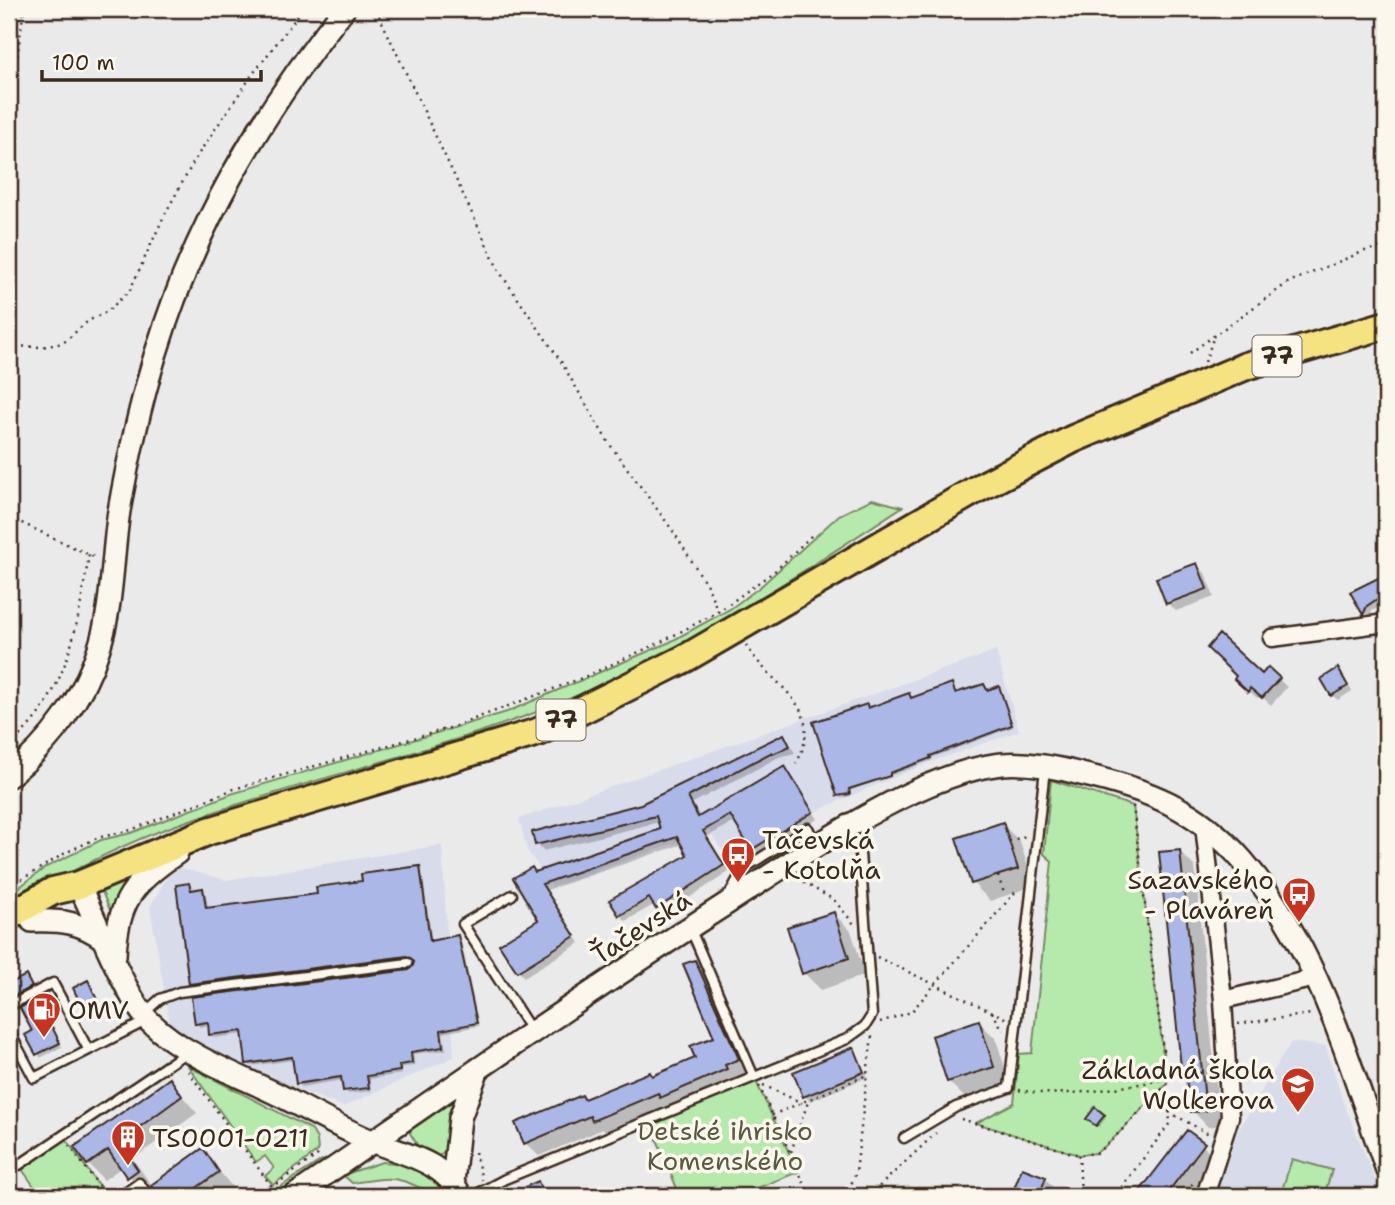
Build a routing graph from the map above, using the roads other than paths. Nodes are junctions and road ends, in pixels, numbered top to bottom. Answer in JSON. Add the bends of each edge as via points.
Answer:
{"nodes":[{"id":1,"x":344,"y":9,"type":"edge"},
{"id":2,"x":1386,"y":325,"type":"edge"},
{"id":3,"x":1386,"y":623,"type":"edge"},
{"id":4,"x":1272,"y":638,"type":"dead end"},
{"id":5,"x":1045,"y":766,"type":"junction"},
{"id":6,"x":9,"y":776,"type":"edge"},
{"id":7,"x":1204,"y":825,"type":"junction"},
{"id":8,"x":846,"y":829,"type":"junction"},
{"id":9,"x":209,"y":831,"type":"junction"},
{"id":10,"x":79,"y":885,"type":"junction"},
{"id":11,"x":512,"y":895,"type":"dead end"},
{"id":12,"x":21,"y":918,"type":"edge"},
{"id":13,"x":690,"y":927,"type":"junction"},
{"id":14,"x":9,"y":935,"type":"edge"},
{"id":15,"x":111,"y":950,"type":"junction"},
{"id":16,"x":408,"y":963,"type":"dead end"},
{"id":17,"x":1315,"y":978,"type":"junction"},
{"id":18,"x":1223,"y":1000,"type":"junction"},
{"id":19,"x":9,"y":1006,"type":"edge"},
{"id":20,"x":145,"y":1017,"type":"junction"},
{"id":21,"x":9,"y":1031,"type":"edge"},
{"id":22,"x":533,"y":1032,"type":"junction"},
{"id":23,"x":88,"y":1049,"type":"junction"},
{"id":24,"x":186,"y":1057,"type":"junction"},
{"id":25,"x":478,"y":1069,"type":"junction"},
{"id":26,"x":754,"y":1077,"type":"junction"},
{"id":27,"x":904,"y":1138,"type":"dead end"},
{"id":28,"x":373,"y":1142,"type":"junction"},
{"id":29,"x":19,"y":1165,"type":"dead end"},
{"id":30,"x":1386,"y":1167,"type":"edge"},
{"id":31,"x":1205,"y":1177,"type":"junction"},
{"id":32,"x":457,"y":1189,"type":"edge"},
{"id":33,"x":121,"y":1196,"type":"edge"},
{"id":34,"x":149,"y":1196,"type":"edge"},
{"id":35,"x":294,"y":1196,"type":"edge"},
{"id":36,"x":473,"y":1196,"type":"edge"},
{"id":37,"x":1197,"y":1196,"type":"edge"},
{"id":38,"x":1205,"y":1196,"type":"edge"}],
"edges":[{"from":1,"to":6,"type":"street","via":[[260,125],[209,216],[155,356],[136,432],[99,648],[52,734]]},
{"from":2,"to":9,"type":"main road","number":"77","via":[[1246,366],[1024,463],[884,544],[727,621],[538,732]]},
{"from":3,"to":4,"type":"street"},
{"from":5,"to":7,"type":"street","name":"Ťačevská","via":[[1138,788],[1174,804]]},
{"from":5,"to":8,"type":"street","name":"Ťačevská","via":[[1002,764],[974,771],[898,801]]},
{"from":5,"to":27,"type":"lane","via":[[1009,1088],[965,1103]]},
{"from":7,"to":17,"type":"street","name":"Ťačevská","via":[[1241,859],[1281,910]]},
{"from":7,"to":18,"type":"street"},
{"from":8,"to":13,"type":"street","name":"Ťačevská"},
{"from":8,"to":26,"type":"lane","via":[[860,853],[873,1015],[847,1039]]},
{"from":9,"to":10,"type":"main road","number":"77"},
{"from":9,"to":15,"type":"street","via":[[135,886],[119,917]]},
{"from":10,"to":12,"type":"main road","number":"77","via":[[52,891]]},
{"from":10,"to":15,"type":"street"},
{"from":11,"to":22,"type":"lane","via":[[463,924]]},
{"from":12,"to":14,"type":"main road","number":"77"},
{"from":12,"to":15,"type":"street","via":[[78,923]]},
{"from":13,"to":22,"type":"street","name":"Ťačevská"},
{"from":13,"to":26,"type":"lane"},
{"from":15,"to":20,"type":"street"},
{"from":16,"to":20,"type":"lane","via":[[179,992],[160,999]]},
{"from":17,"to":18,"type":"street"},
{"from":17,"to":30,"type":"street","name":"Ťačevská"},
{"from":18,"to":31,"type":"street","via":[[1230,1117]]},
{"from":19,"to":23,"type":"lane","via":[[53,983]]},
{"from":20,"to":23,"type":"lane"},
{"from":20,"to":24,"type":"street"},
{"from":21,"to":23,"type":"lane","via":[[34,1077]]},
{"from":22,"to":25,"type":"street","name":"Ťačevská"},
{"from":24,"to":28,"type":"street"},
{"from":24,"to":29,"type":"lane"},
{"from":25,"to":28,"type":"street","name":"Ťačevská"},
{"from":25,"to":32,"type":"street","via":[[460,1118]]},
{"from":26,"to":36,"type":"lane"},
{"from":28,"to":32,"type":"street","via":[[427,1161]]},
{"from":28,"to":35,"type":"street","name":"Ťačevská"},
{"from":31,"to":37,"type":"lane"},
{"from":31,"to":38,"type":"street"},
{"from":33,"to":34,"type":"lane","via":[[139,1183]]}]}
